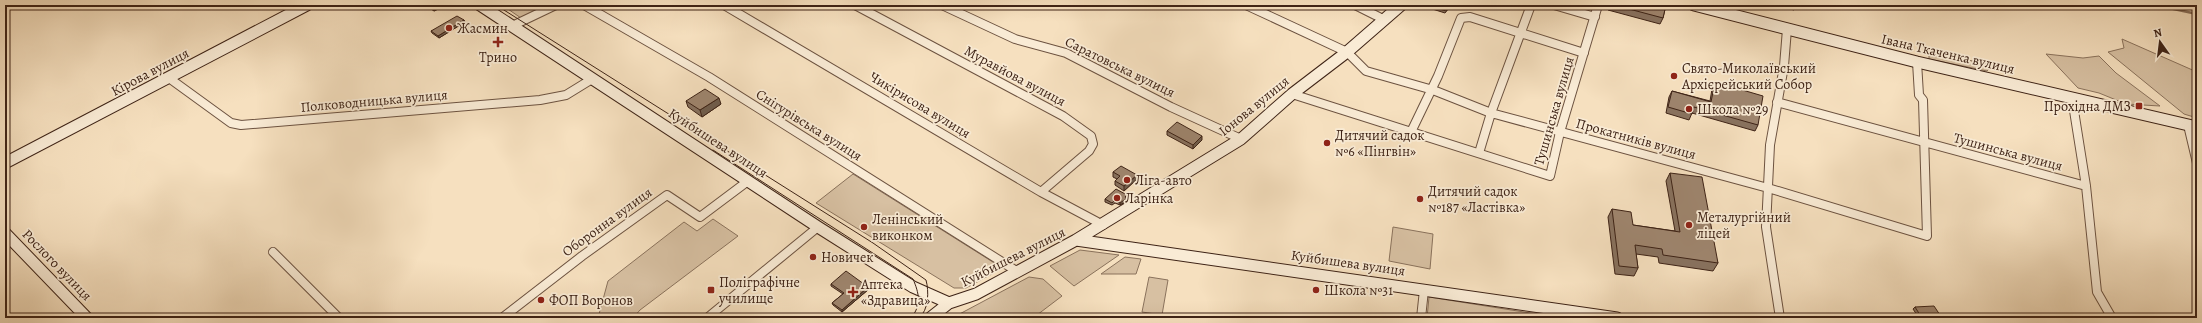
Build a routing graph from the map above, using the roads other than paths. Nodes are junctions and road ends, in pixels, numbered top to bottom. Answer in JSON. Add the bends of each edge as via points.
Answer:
{"nodes":[{"id":1,"x":307,"y":5,"type":"edge"},
{"id":2,"x":480,"y":5,"type":"edge"},
{"id":3,"x":556,"y":5,"type":"edge"},
{"id":4,"x":584,"y":5,"type":"edge"},
{"id":5,"x":724,"y":5,"type":"edge"},
{"id":6,"x":855,"y":5,"type":"edge"},
{"id":7,"x":942,"y":5,"type":"edge"},
{"id":8,"x":1246,"y":5,"type":"edge"},
{"id":9,"x":1354,"y":5,"type":"edge"},
{"id":10,"x":1401,"y":5,"type":"edge"},
{"id":11,"x":1531,"y":5,"type":"edge"},
{"id":12,"x":1554,"y":5,"type":"edge"},
{"id":13,"x":1598,"y":5,"type":"edge"},
{"id":14,"x":1694,"y":5,"type":"edge"},
{"id":15,"x":1595,"y":17,"type":"junction"},
{"id":16,"x":1386,"y":20,"type":"junction"},
{"id":17,"x":512,"y":26,"type":"junction"},
{"id":18,"x":1787,"y":29,"type":"junction"},
{"id":19,"x":1521,"y":34,"type":"junction"},
{"id":20,"x":1347,"y":52,"type":"junction"},
{"id":21,"x":1584,"y":54,"type":"junction"},
{"id":22,"x":1917,"y":62,"type":"junction"},
{"id":23,"x":169,"y":78,"type":"junction"},
{"id":24,"x":592,"y":79,"type":"junction"},
{"id":25,"x":1433,"y":90,"type":"junction"},
{"id":26,"x":1292,"y":94,"type":"junction"},
{"id":27,"x":2072,"y":98,"type":"junction"},
{"id":28,"x":1777,"y":102,"type":"junction"},
{"id":29,"x":1491,"y":113,"type":"junction"},
{"id":30,"x":2192,"y":126,"type":"edge"},
{"id":31,"x":1411,"y":132,"type":"junction"},
{"id":32,"x":1560,"y":132,"type":"junction"},
{"id":33,"x":1241,"y":139,"type":"junction"},
{"id":34,"x":1924,"y":143,"type":"junction"},
{"id":35,"x":1479,"y":154,"type":"junction"},
{"id":36,"x":5,"y":163,"type":"edge"},
{"id":37,"x":2197,"y":163,"type":"edge"},
{"id":38,"x":748,"y":181,"type":"junction"},
{"id":39,"x":2086,"y":186,"type":"junction"},
{"id":40,"x":1768,"y":188,"type":"junction"},
{"id":41,"x":1041,"y":192,"type":"junction"},
{"id":42,"x":1103,"y":225,"type":"junction"},
{"id":43,"x":818,"y":227,"type":"junction"},
{"id":44,"x":5,"y":233,"type":"edge"},
{"id":45,"x":1076,"y":240,"type":"junction"},
{"id":46,"x":273,"y":252,"type":"dead end"},
{"id":47,"x":1018,"y":272,"type":"junction"},
{"id":48,"x":1424,"y":290,"type":"junction"},
{"id":49,"x":949,"y":303,"type":"junction"},
{"id":50,"x":88,"y":318,"type":"edge"},
{"id":51,"x":339,"y":318,"type":"edge"},
{"id":52,"x":502,"y":318,"type":"edge"},
{"id":53,"x":707,"y":318,"type":"edge"},
{"id":54,"x":930,"y":318,"type":"edge"},
{"id":55,"x":1421,"y":318,"type":"edge"},
{"id":56,"x":1617,"y":318,"type":"edge"},
{"id":57,"x":1780,"y":318,"type":"edge"},
{"id":58,"x":2112,"y":318,"type":"edge"}],
"edges":[{"from":1,"to":23,"type":"main road","name":"Кірова вулиця"},
{"from":2,"to":17,"type":"main road","name":"Куйбишева вулиця"},
{"from":3,"to":17,"type":"street"},
{"from":4,"to":47,"type":"street","name":"Снігурівська вулиця","via":[[709,77]]},
{"from":5,"to":41,"type":"street","name":"Чикірисова вулиця"},
{"from":6,"to":41,"type":"street","name":"Муравйова вулиця","via":[[1063,116],[1091,136],[1093,144],[1089,151]]},
{"from":7,"to":33,"type":"street","name":"Саратовська вулиця","via":[[1015,39],[1066,53],[1171,107]]},
{"from":8,"to":20,"type":"street"},
{"from":9,"to":16,"type":"street"},
{"from":10,"to":16,"type":"main road","name":"Іонова вулиця"},
{"from":11,"to":19,"type":"street"},
{"from":12,"to":15,"type":"street"},
{"from":13,"to":15,"type":"street","name":"Тушинська вулиця"},
{"from":14,"to":18,"type":"main road","name":"Івана Ткаченка вулиця"},
{"from":15,"to":21,"type":"street","name":"Тушинська вулиця"},
{"from":16,"to":20,"type":"main road","name":"Іонова вулиця"},
{"from":17,"to":24,"type":"main road","name":"Куйбишева вулиця"},
{"from":18,"to":22,"type":"main road","name":"Івана Ткаченка вулиця"},
{"from":18,"to":28,"type":"street","via":[[1784,66]]},
{"from":19,"to":21,"type":"street","name":"Тушинська вулиця"},
{"from":19,"to":25,"type":"street","name":"Тушинська вулиця","via":[[1470,17],[1461,18]]},
{"from":19,"to":29,"type":"street"},
{"from":20,"to":25,"type":"street","name":"Прокатників вулиця","via":[[1366,71]]},
{"from":20,"to":26,"type":"main road","name":"Іонова вулиця"},
{"from":21,"to":32,"type":"street","name":"Тушинська вулиця"},
{"from":22,"to":27,"type":"main road","name":"Івана Ткаченка вулиця"},
{"from":22,"to":34,"type":"street","via":[[1919,95],[1923,100]]},
{"from":23,"to":24,"type":"street","name":"Полководницька вулиця","via":[[231,123],[241,125],[540,100],[566,96]]},
{"from":23,"to":36,"type":"main road","name":"Кірова вулиця"},
{"from":24,"to":38,"type":"main road","name":"Куйбишева вулиця"},
{"from":25,"to":29,"type":"street","name":"Прокатників вулиця"},
{"from":25,"to":31,"type":"street","name":"Тушинська вулиця"},
{"from":26,"to":31,"type":"street"},
{"from":26,"to":33,"type":"main road","name":"Іонова вулиця"},
{"from":27,"to":30,"type":"main road","name":"Івана Ткаченка вулиця"},
{"from":27,"to":39,"type":"street","name":"Тушинська вулиця"},
{"from":28,"to":34,"type":"street","name":"Тушинська вулиця"},
{"from":28,"to":40,"type":"street","via":[[1770,145]]},
{"from":29,"to":32,"type":"street","name":"Прокатників вулиця"},
{"from":29,"to":35,"type":"street"},
{"from":30,"to":37,"type":"street"},
{"from":31,"to":35,"type":"street"},
{"from":32,"to":35,"type":"street","name":"Тушинська вулиця","via":[[1550,176]]},
{"from":32,"to":40,"type":"street","name":"Прокатників вулиця"},
{"from":33,"to":42,"type":"main road","name":"Іонова вулиця"},
{"from":34,"to":39,"type":"street","name":"Тушинська вулиця"},
{"from":34,"to":40,"type":"street","name":"Прокатників вулиця","via":[[1927,236]]},
{"from":38,"to":43,"type":"main road","name":"Куйбишева вулиця"},
{"from":38,"to":52,"type":"street","name":"Оборонна вулиця","via":[[700,217],[667,194]]},
{"from":39,"to":58,"type":"street","name":"Тушинська вулиця","via":[[2097,292]]},
{"from":40,"to":57,"type":"street","via":[[1766,227]]},
{"from":41,"to":42,"type":"street","name":"Чикірисова вулиця"},
{"from":42,"to":45,"type":"main road","name":"Іонова вулиця"},
{"from":43,"to":49,"type":"main road","name":"Куйбишева вулиця","via":[[913,286]]},
{"from":43,"to":53,"type":"street"},
{"from":44,"to":50,"type":"main road","name":"Рослого вулиця"},
{"from":45,"to":47,"type":"main road","name":"Куйбишева вулиця"},
{"from":45,"to":48,"type":"main road","name":"Куйбишева вулиця"},
{"from":46,"to":51,"type":"street"},
{"from":47,"to":49,"type":"main road","name":"Куйбишева вулиця","via":[[976,294]]},
{"from":48,"to":55,"type":"street"},
{"from":48,"to":56,"type":"main road","name":"Куйбишева вулиця"},
{"from":49,"to":54,"type":"main road"}]}
